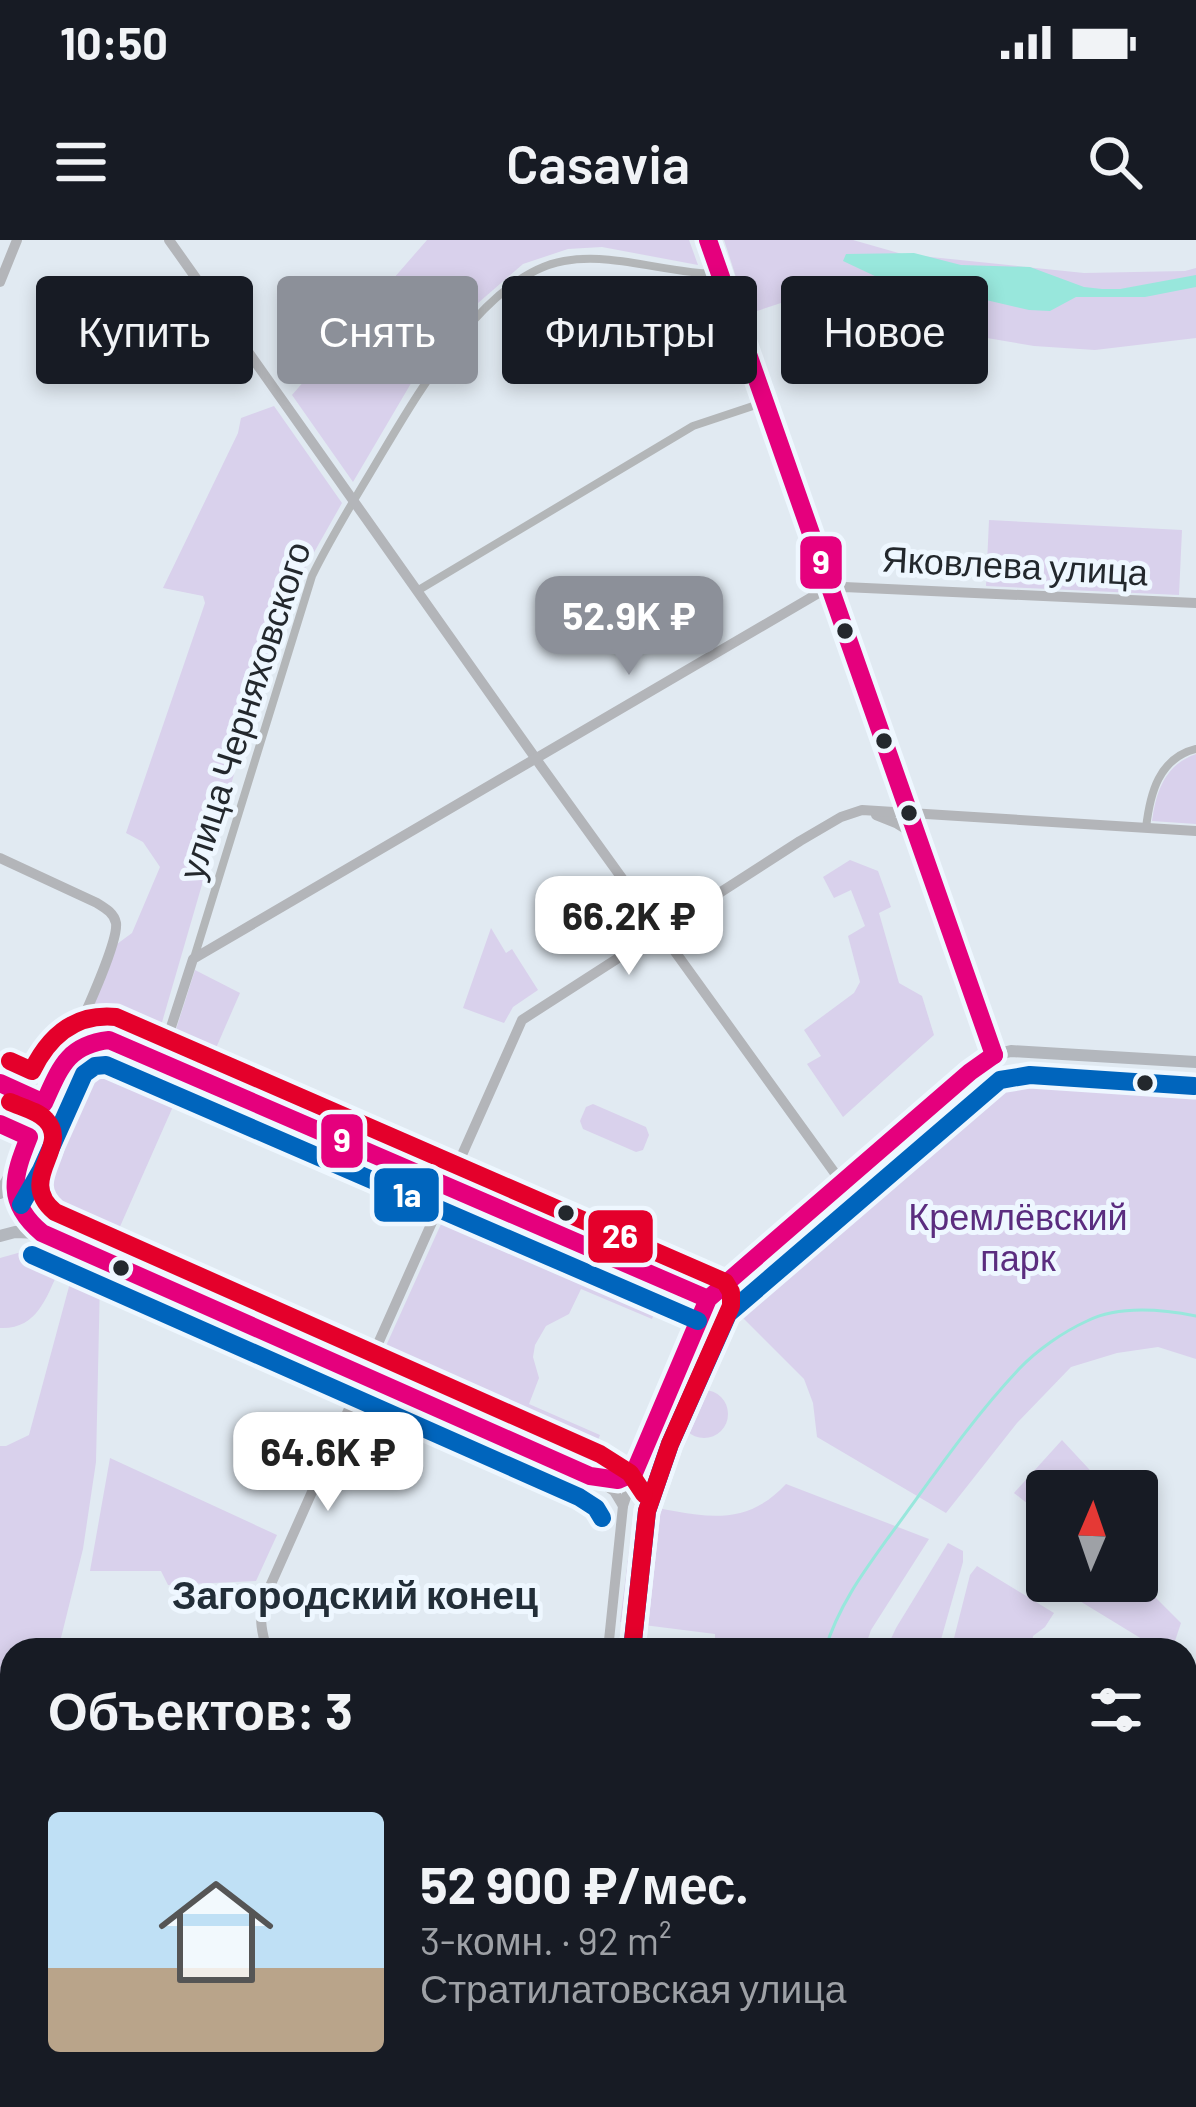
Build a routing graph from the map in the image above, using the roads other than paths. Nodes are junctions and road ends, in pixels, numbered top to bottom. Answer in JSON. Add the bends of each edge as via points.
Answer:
{"nodes":[{"id":1,"x":17,"y":240,"type":"edge"},
{"id":2,"x":169,"y":240,"type":"edge"},
{"id":3,"x":708,"y":240,"type":"edge"},
{"id":4,"x":720,"y":274,"type":"junction"},
{"id":5,"x":0,"y":282,"type":"edge"},
{"id":6,"x":765,"y":402,"type":"junction"},
{"id":7,"x":354,"y":499,"type":"junction"},
{"id":8,"x":831,"y":589,"type":"junction"},
{"id":9,"x":417,"y":591,"type":"junction"},
{"id":10,"x":1196,"y":603,"type":"edge"},
{"id":11,"x":1196,"y":748,"type":"edge"},
{"id":12,"x":536,"y":760,"type":"junction"},
{"id":13,"x":862,"y":810,"type":"junction"},
{"id":14,"x":909,"y":813,"type":"junction"},
{"id":15,"x":1146,"y":828,"type":"junction"},
{"id":16,"x":1196,"y":831,"type":"edge"},
{"id":17,"x":917,"y":836,"type":"junction"},
{"id":18,"x":0,"y":857,"type":"edge"},
{"id":19,"x":660,"y":931,"type":"junction"},
{"id":20,"x":193,"y":959,"type":"junction"},
{"id":21,"x":88,"y":1004,"type":"junction"},
{"id":22,"x":109,"y":1040,"type":"junction"},
{"id":23,"x":994,"y":1055,"type":"junction"},
{"id":24,"x":65,"y":1058,"type":"junction"},
{"id":25,"x":160,"y":1061,"type":"junction"},
{"id":26,"x":1196,"y":1063,"type":"edge"},
{"id":27,"x":0,"y":1083,"type":"edge"},
{"id":28,"x":44,"y":1103,"type":"junction"},
{"id":29,"x":0,"y":1124,"type":"edge"},
{"id":30,"x":29,"y":1137,"type":"junction"},
{"id":31,"x":19,"y":1160,"type":"junction"},
{"id":32,"x":842,"y":1183,"type":"junction"},
{"id":33,"x":448,"y":1186,"type":"junction"},
{"id":34,"x":0,"y":1193,"type":"edge"},
{"id":35,"x":41,"y":1233,"type":"junction"},
{"id":36,"x":0,"y":1236,"type":"edge"},
{"id":37,"x":708,"y":1299,"type":"junction"},
{"id":38,"x":364,"y":1377,"type":"junction"},
{"id":39,"x":634,"y":1473,"type":"junction"},
{"id":40,"x":590,"y":1476,"type":"junction"},
{"id":41,"x":623,"y":1506,"type":"junction"},
{"id":42,"x":264,"y":1638,"type":"edge"},
{"id":43,"x":609,"y":1638,"type":"edge"}],
"edges":[{"from":1,"to":5,"type":"street"},
{"from":2,"to":7,"type":"street"},
{"from":3,"to":4,"type":"main road"},
{"from":4,"to":6,"type":"main road"},
{"from":4,"to":7,"type":"street","name":"улица Черняховского","via":[[588,259],[526,275],[456,341]]},
{"from":6,"to":8,"type":"main road"},
{"from":6,"to":9,"type":"street","via":[[693,426]]},
{"from":7,"to":9,"type":"street"},
{"from":7,"to":20,"type":"street","name":"улица Черняховского","via":[[311,576]]},
{"from":8,"to":10,"type":"street","name":"Яковлева улица"},
{"from":8,"to":12,"type":"street"},
{"from":8,"to":14,"type":"main road"},
{"from":9,"to":12,"type":"street"},
{"from":11,"to":15,"type":"street","via":[[1160,775]]},
{"from":12,"to":19,"type":"street"},
{"from":12,"to":20,"type":"street"},
{"from":13,"to":14,"type":"street"},
{"from":13,"to":17,"type":"street"},
{"from":13,"to":19,"type":"street"},
{"from":14,"to":15,"type":"street"},
{"from":14,"to":17,"type":"main road"},
{"from":15,"to":16,"type":"street"},
{"from":17,"to":23,"type":"main road"},
{"from":18,"to":21,"type":"street","via":[[113,916],[113,941]]},
{"from":19,"to":32,"type":"street"},
{"from":19,"to":33,"type":"street","via":[[522,1020]]},
{"from":20,"to":25,"type":"street","name":"улица Черняховского"},
{"from":21,"to":22,"type":"street","via":[[91,1025]]},
{"from":21,"to":24,"type":"street"},
{"from":22,"to":24,"type":"main road"},
{"from":22,"to":25,"type":"main road"},
{"from":23,"to":26,"type":"main road"},
{"from":23,"to":32,"type":"main road"},
{"from":24,"to":28,"type":"main road"},
{"from":25,"to":33,"type":"main road"},
{"from":27,"to":28,"type":"street"},
{"from":28,"to":30,"type":"main road"},
{"from":29,"to":30,"type":"street"},
{"from":30,"to":31,"type":"main road"},
{"from":31,"to":34,"type":"main road"},
{"from":31,"to":35,"type":"main road","via":[[15,1200]]},
{"from":32,"to":37,"type":"main road"},
{"from":33,"to":37,"type":"main road"},
{"from":33,"to":38,"type":"street"},
{"from":35,"to":36,"type":"main road"},
{"from":35,"to":38,"type":"main road"},
{"from":37,"to":39,"type":"main road"},
{"from":38,"to":40,"type":"main road"},
{"from":38,"to":42,"type":"street","via":[[263,1602]]},
{"from":39,"to":40,"type":"main road"},
{"from":39,"to":41,"type":"street"},
{"from":40,"to":41,"type":"street"},
{"from":41,"to":43,"type":"street"}]}
